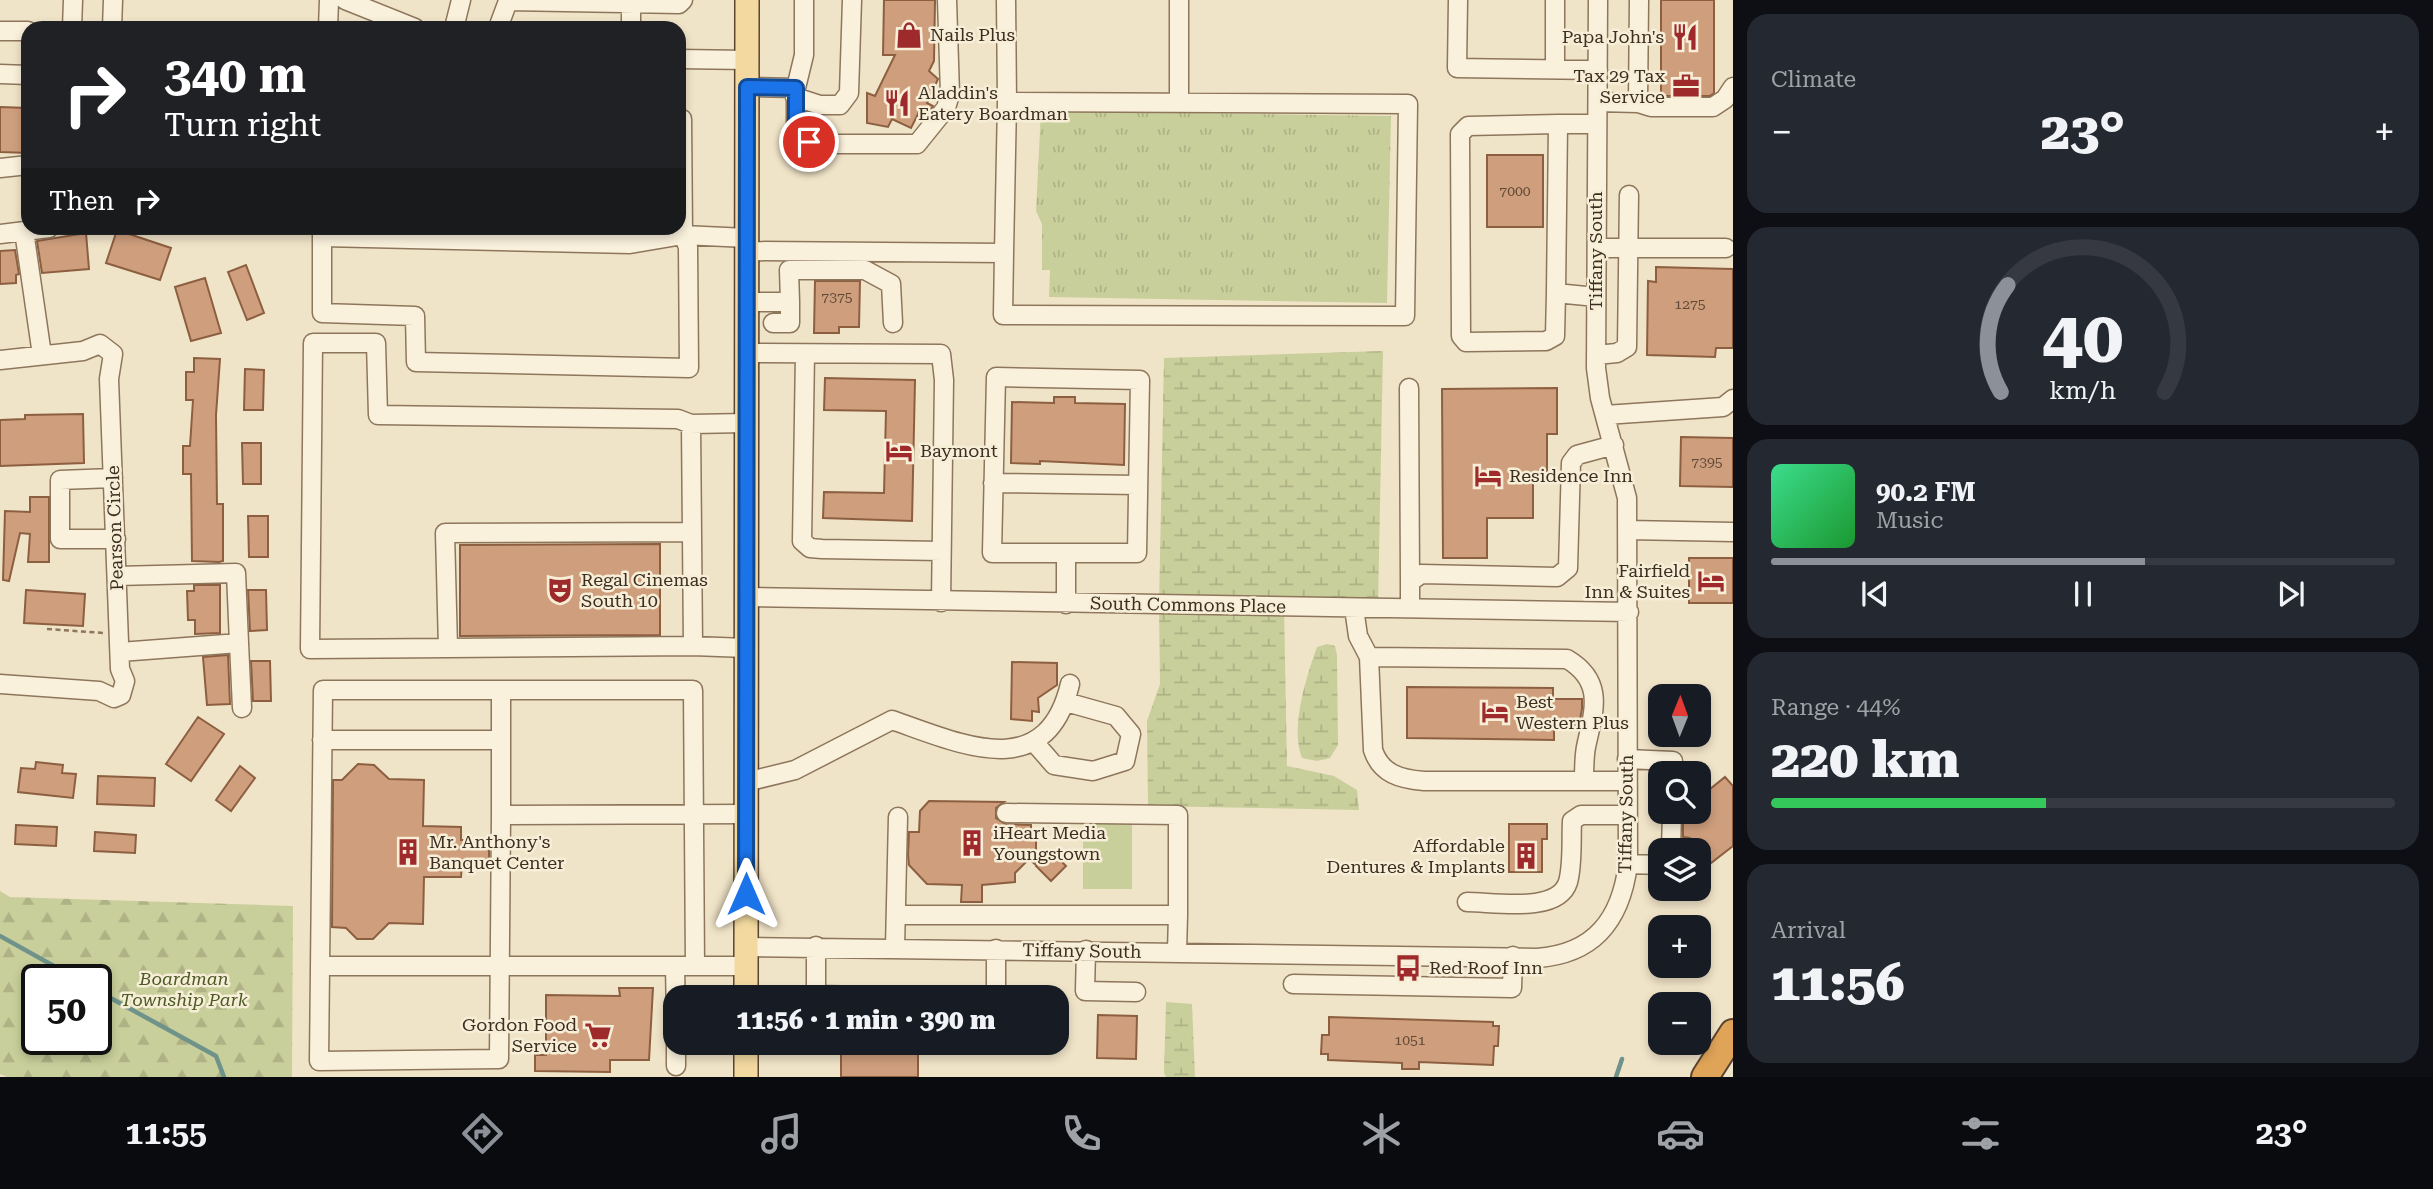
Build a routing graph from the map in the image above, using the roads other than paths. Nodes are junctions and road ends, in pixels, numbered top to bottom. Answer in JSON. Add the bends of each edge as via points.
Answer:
{"nodes":[{"id":1,"x":73,"y":0,"type":"edge"},
{"id":2,"x":113,"y":0,"type":"edge"},
{"id":3,"x":329,"y":0,"type":"edge"},
{"id":4,"x":345,"y":0,"type":"edge"},
{"id":5,"x":461,"y":0,"type":"edge"},
{"id":6,"x":682,"y":0,"type":"edge"},
{"id":7,"x":747,"y":0,"type":"edge"},
{"id":8,"x":804,"y":0,"type":"edge"},
{"id":9,"x":852,"y":0,"type":"edge"},
{"id":10,"x":947,"y":0,"type":"edge"},
{"id":11,"x":1006,"y":0,"type":"edge"},
{"id":12,"x":1179,"y":0,"type":"edge"},
{"id":13,"x":1458,"y":0,"type":"edge"},
{"id":14,"x":1555,"y":0,"type":"edge"},
{"id":15,"x":1598,"y":0,"type":"edge"},
{"id":16,"x":1639,"y":0,"type":"edge"},
{"id":17,"x":561,"y":1,"type":"edge"},
{"id":18,"x":631,"y":3,"type":"junction"},
{"id":19,"x":72,"y":21,"type":"edge"},
{"id":20,"x":112,"y":21,"type":"edge"},
{"id":21,"x":328,"y":21,"type":"edge"},
{"id":22,"x":398,"y":21,"type":"edge"},
{"id":23,"x":456,"y":21,"type":"edge"},
{"id":24,"x":501,"y":21,"type":"edge"},
{"id":25,"x":631,"y":21,"type":"edge"},
{"id":26,"x":0,"y":31,"type":"edge"},
{"id":27,"x":21,"y":31,"type":"edge"},
{"id":28,"x":686,"y":60,"type":"edge"},
{"id":29,"x":747,"y":60,"type":"junction"},
{"id":30,"x":1555,"y":69,"type":"junction"},
{"id":31,"x":1598,"y":70,"type":"junction"},
{"id":32,"x":0,"y":74,"type":"edge"},
{"id":33,"x":21,"y":75,"type":"edge"},
{"id":34,"x":747,"y":87,"type":"junction"},
{"id":35,"x":1733,"y":87,"type":"edge"},
{"id":36,"x":796,"y":92,"type":"junction"},
{"id":37,"x":1007,"y":102,"type":"junction"},
{"id":38,"x":1598,"y":102,"type":"junction"},
{"id":39,"x":1179,"y":103,"type":"junction"},
{"id":40,"x":1638,"y":103,"type":"junction"},
{"id":41,"x":1558,"y":124,"type":"junction"},
{"id":42,"x":1597,"y":124,"type":"junction"},
{"id":43,"x":21,"y":166,"type":"edge"},
{"id":44,"x":0,"y":168,"type":"edge"},
{"id":45,"x":1629,"y":195,"type":"dead end"},
{"id":46,"x":21,"y":231,"type":"edge"},
{"id":47,"x":0,"y":234,"type":"edge"},
{"id":48,"x":25,"y":235,"type":"edge"},
{"id":49,"x":322,"y":235,"type":"edge"},
{"id":50,"x":399,"y":235,"type":"edge"},
{"id":51,"x":683,"y":235,"type":"junction"},
{"id":52,"x":747,"y":244,"type":"junction"},
{"id":53,"x":1597,"y":248,"type":"junction"},
{"id":54,"x":1626,"y":248,"type":"junction"},
{"id":55,"x":1726,"y":248,"type":"dead end"},
{"id":56,"x":1003,"y":253,"type":"junction"},
{"id":57,"x":1556,"y":293,"type":"junction"},
{"id":58,"x":1596,"y":297,"type":"junction"},
{"id":59,"x":746,"y":302,"type":"junction"},
{"id":60,"x":790,"y":302,"type":"junction"},
{"id":61,"x":773,"y":323,"type":"dead end"},
{"id":62,"x":893,"y":323,"type":"dead end"},
{"id":63,"x":746,"y":353,"type":"junction"},
{"id":64,"x":805,"y":354,"type":"junction"},
{"id":65,"x":42,"y":355,"type":"junction"},
{"id":66,"x":1596,"y":355,"type":"junction"},
{"id":67,"x":0,"y":360,"type":"edge"},
{"id":68,"x":1409,"y":388,"type":"dead end"},
{"id":69,"x":1730,"y":408,"type":"edge"},
{"id":70,"x":1605,"y":415,"type":"junction"},
{"id":71,"x":747,"y":423,"type":"junction"},
{"id":72,"x":691,"y":424,"type":"junction"},
{"id":73,"x":1614,"y":444,"type":"junction"},
{"id":74,"x":113,"y":478,"type":"junction"},
{"id":75,"x":993,"y":483,"type":"junction"},
{"id":76,"x":1138,"y":485,"type":"junction"},
{"id":77,"x":1628,"y":530,"type":"junction"},
{"id":78,"x":691,"y":532,"type":"junction"},
{"id":79,"x":1733,"y":532,"type":"edge"},
{"id":80,"x":116,"y":539,"type":"junction"},
{"id":81,"x":942,"y":551,"type":"junction"},
{"id":82,"x":1066,"y":553,"type":"junction"},
{"id":83,"x":117,"y":576,"type":"junction"},
{"id":84,"x":1410,"y":582,"type":"junction"},
{"id":85,"x":747,"y":597,"type":"junction"},
{"id":86,"x":941,"y":602,"type":"junction"},
{"id":87,"x":1066,"y":604,"type":"junction"},
{"id":88,"x":1354,"y":608,"type":"junction"},
{"id":89,"x":1410,"y":608,"type":"junction"},
{"id":90,"x":1629,"y":611,"type":"junction"},
{"id":91,"x":239,"y":643,"type":"junction"},
{"id":92,"x":693,"y":646,"type":"junction"},
{"id":93,"x":447,"y":648,"type":"junction"},
{"id":94,"x":746,"y":648,"type":"junction"},
{"id":95,"x":120,"y":652,"type":"junction"},
{"id":96,"x":1369,"y":657,"type":"junction"},
{"id":97,"x":0,"y":684,"type":"edge"},
{"id":98,"x":1070,"y":684,"type":"dead end"},
{"id":99,"x":501,"y":690,"type":"junction"},
{"id":100,"x":1066,"y":702,"type":"junction"},
{"id":101,"x":243,"y":708,"type":"dead end"},
{"id":102,"x":322,"y":740,"type":"junction"},
{"id":103,"x":501,"y":740,"type":"junction"},
{"id":104,"x":1034,"y":741,"type":"junction"},
{"id":105,"x":1628,"y":759,"type":"junction"},
{"id":106,"x":1673,"y":761,"type":"edge"},
{"id":107,"x":1584,"y":781,"type":"junction"},
{"id":108,"x":1628,"y":781,"type":"junction"},
{"id":109,"x":746,"y":782,"type":"junction"},
{"id":110,"x":694,"y":813,"type":"junction"},
{"id":111,"x":1006,"y":813,"type":"dead end"},
{"id":112,"x":746,"y":814,"type":"junction"},
{"id":113,"x":1628,"y":814,"type":"junction"},
{"id":114,"x":501,"y":815,"type":"junction"},
{"id":115,"x":898,"y":817,"type":"dead end"},
{"id":116,"x":1628,"y":864,"type":"junction"},
{"id":117,"x":1648,"y":865,"type":"edge"},
{"id":118,"x":1467,"y":902,"type":"dead end"},
{"id":119,"x":895,"y":915,"type":"junction"},
{"id":120,"x":1178,"y":915,"type":"junction"},
{"id":121,"x":816,"y":946,"type":"junction"},
{"id":122,"x":895,"y":947,"type":"junction"},
{"id":123,"x":996,"y":949,"type":"junction"},
{"id":124,"x":1086,"y":950,"type":"junction"},
{"id":125,"x":1177,"y":952,"type":"junction"},
{"id":126,"x":746,"y":956,"type":"junction"},
{"id":127,"x":1513,"y":956,"type":"junction"},
{"id":128,"x":320,"y":966,"type":"junction"},
{"id":129,"x":675,"y":966,"type":"junction"},
{"id":130,"x":695,"y":966,"type":"junction"},
{"id":131,"x":501,"y":967,"type":"junction"},
{"id":132,"x":1293,"y":984,"type":"dead end"},
{"id":133,"x":675,"y":985,"type":"edge"},
{"id":134,"x":746,"y":985,"type":"edge"},
{"id":135,"x":816,"y":985,"type":"edge"},
{"id":136,"x":996,"y":985,"type":"edge"},
{"id":137,"x":1136,"y":992,"type":"dead end"},
{"id":138,"x":1731,"y":1035,"type":"edge"},
{"id":139,"x":676,"y":1055,"type":"edge"},
{"id":140,"x":746,"y":1055,"type":"edge"},
{"id":141,"x":676,"y":1066,"type":"dead end"},
{"id":142,"x":746,"y":1077,"type":"edge"},
{"id":143,"x":1704,"y":1077,"type":"edge"}],
"edges":[{"from":1,"to":19,"type":"street"},
{"from":2,"to":20,"type":"street"},
{"from":3,"to":21,"type":"street"},
{"from":4,"to":22,"type":"street"},
{"from":5,"to":23,"type":"street"},
{"from":6,"to":18,"type":"street","via":[[680,4]]},
{"from":7,"to":29,"type":"main road"},
{"from":8,"to":36,"type":"street","via":[[804,55]]},
{"from":9,"to":36,"type":"street","via":[[849,93],[841,105],[820,105]]},
{"from":10,"to":36,"type":"street","via":[[950,94],[946,108],[917,144],[809,142],[796,129]]},
{"from":11,"to":37,"type":"street"},
{"from":12,"to":39,"type":"street"},
{"from":13,"to":30,"type":"street","via":[[1457,68]]},
{"from":14,"to":30,"type":"street"},
{"from":15,"to":31,"type":"street","name":"Tiffany South"},
{"from":16,"to":40,"type":"street"},
{"from":17,"to":18,"type":"street"},
{"from":17,"to":24,"type":"street","via":[[508,1]]},
{"from":18,"to":25,"type":"street"},
{"from":26,"to":27,"type":"street"},
{"from":28,"to":29,"type":"street"},
{"from":29,"to":34,"type":"main road"},
{"from":30,"to":31,"type":"street"},
{"from":31,"to":38,"type":"street","name":"Tiffany South"},
{"from":32,"to":33,"type":"street"},
{"from":34,"to":36,"type":"street"},
{"from":34,"to":52,"type":"main road"},
{"from":35,"to":40,"type":"street","via":[[1713,107]]},
{"from":37,"to":39,"type":"street"},
{"from":37,"to":56,"type":"street"},
{"from":38,"to":40,"type":"street"},
{"from":38,"to":42,"type":"street","name":"Tiffany South"},
{"from":39,"to":56,"type":"street","via":[[1408,104],[1405,316],[1003,314]]},
{"from":41,"to":42,"type":"street"},
{"from":41,"to":57,"type":"street"},
{"from":41,"to":57,"type":"street","via":[[1468,126],[1460,134],[1461,336],[1466,342],[1546,341],[1555,335]]},
{"from":42,"to":53,"type":"street","name":"Tiffany South"},
{"from":43,"to":44,"type":"street"},
{"from":45,"to":54,"type":"street"},
{"from":46,"to":47,"type":"street"},
{"from":48,"to":65,"type":"street"},
{"from":49,"to":51,"type":"street","via":[[322,313],[415,316],[416,362],[689,368],[688,247]]},
{"from":50,"to":51,"type":"street","via":[[631,244]]},
{"from":51,"to":52,"type":"street"},
{"from":52,"to":56,"type":"street"},
{"from":52,"to":59,"type":"main road"},
{"from":53,"to":54,"type":"street"},
{"from":53,"to":58,"type":"street","name":"Tiffany South"},
{"from":54,"to":55,"type":"street"},
{"from":54,"to":66,"type":"street","via":[[1627,347]]},
{"from":57,"to":58,"type":"street"},
{"from":58,"to":66,"type":"street","name":"Tiffany South"},
{"from":59,"to":60,"type":"street"},
{"from":59,"to":63,"type":"main road"},
{"from":60,"to":61,"type":"street","via":[[790,323]]},
{"from":60,"to":62,"type":"street","via":[[789,270],[865,270],[891,284]]},
{"from":63,"to":64,"type":"street"},
{"from":63,"to":71,"type":"main road"},
{"from":64,"to":81,"type":"street","via":[[802,541],[810,548],[822,549]]},
{"from":64,"to":81,"type":"street","via":[[941,354]]},
{"from":65,"to":67,"type":"street","name":"Pearson Circle"},
{"from":65,"to":74,"type":"street","name":"Pearson Circle","via":[[83,351],[100,344],[113,354],[109,379]]},
{"from":66,"to":70,"type":"street","name":"Tiffany South"},
{"from":68,"to":84,"type":"street"},
{"from":69,"to":70,"type":"street"},
{"from":70,"to":73,"type":"street","name":"Tiffany South"},
{"from":71,"to":72,"type":"street"},
{"from":71,"to":85,"type":"main road"},
{"from":72,"to":78,"type":"street"},
{"from":72,"to":93,"type":"street","via":[[678,419],[378,415],[376,343],[313,343],[310,649]]},
{"from":73,"to":77,"type":"street","name":"Tiffany South","via":[[1625,484]]},
{"from":73,"to":84,"type":"street","via":[[1577,455],[1572,463],[1571,557],[1568,568],[1557,577],[1421,574]]},
{"from":74,"to":80,"type":"street","name":"Pearson Circle"},
{"from":74,"to":80,"type":"street","via":[[60,480],[60,539]]},
{"from":75,"to":76,"type":"street"},
{"from":75,"to":76,"type":"street","via":[[996,377],[1140,380]]},
{"from":75,"to":82,"type":"street","via":[[992,553]]},
{"from":76,"to":82,"type":"street","via":[[1137,553]]},
{"from":77,"to":79,"type":"street"},
{"from":77,"to":90,"type":"street","name":"Tiffany South"},
{"from":78,"to":92,"type":"street"},
{"from":78,"to":93,"type":"street","via":[[445,533]]},
{"from":80,"to":83,"type":"street","name":"Pearson Circle"},
{"from":81,"to":86,"type":"street"},
{"from":82,"to":87,"type":"street"},
{"from":83,"to":91,"type":"street","via":[[236,573]]},
{"from":83,"to":95,"type":"street","name":"Pearson Circle"},
{"from":84,"to":89,"type":"street"},
{"from":85,"to":86,"type":"street","name":"South Commons Place"},
{"from":85,"to":94,"type":"main road"},
{"from":86,"to":87,"type":"street","name":"South Commons Place"},
{"from":87,"to":88,"type":"street","name":"South Commons Place"},
{"from":88,"to":89,"type":"street","name":"South Commons Place"},
{"from":88,"to":96,"type":"street","via":[[1358,636]]},
{"from":89,"to":90,"type":"street","name":"South Commons Place"},
{"from":90,"to":105,"type":"street","name":"Tiffany South"},
{"from":91,"to":95,"type":"street"},
{"from":91,"to":101,"type":"street"},
{"from":92,"to":93,"type":"street"},
{"from":92,"to":94,"type":"street"},
{"from":94,"to":109,"type":"main road"},
{"from":95,"to":97,"type":"street","name":"Pearson Circle","via":[[125,688],[114,698],[99,691]]},
{"from":96,"to":107,"type":"street","via":[[1373,750],[1386,771],[1424,781]]},
{"from":96,"to":107,"type":"street","via":[[1567,659],[1584,672],[1594,699]]},
{"from":98,"to":100,"type":"street"},
{"from":99,"to":102,"type":"street","via":[[323,690]]},
{"from":99,"to":103,"type":"street"},
{"from":99,"to":110,"type":"street","via":[[693,690]]},
{"from":100,"to":104,"type":"street","via":[[1063,712]]},
{"from":100,"to":104,"type":"street","via":[[1116,716],[1131,734],[1125,761],[1093,771],[1054,765]]},
{"from":102,"to":103,"type":"street"},
{"from":102,"to":128,"type":"street"},
{"from":103,"to":114,"type":"street"},
{"from":104,"to":109,"type":"street","via":[[1008,751],[960,744],[892,720],[795,770]]},
{"from":105,"to":106,"type":"street"},
{"from":105,"to":108,"type":"street","name":"Tiffany South"},
{"from":107,"to":108,"type":"street"},
{"from":108,"to":113,"type":"street","name":"Tiffany South"},
{"from":109,"to":112,"type":"main road"},
{"from":110,"to":112,"type":"street"},
{"from":110,"to":114,"type":"street"},
{"from":110,"to":130,"type":"street"},
{"from":111,"to":120,"type":"street","via":[[1178,816]]},
{"from":112,"to":126,"type":"main road"},
{"from":113,"to":116,"type":"street","name":"Tiffany South"},
{"from":113,"to":118,"type":"street","via":[[1581,815],[1572,821],[1568,881],[1561,895],[1544,903]]},
{"from":114,"to":131,"type":"street"},
{"from":115,"to":119,"type":"street"},
{"from":116,"to":117,"type":"street"},
{"from":116,"to":127,"type":"street","name":"Tiffany South","via":[[1621,901],[1598,934],[1570,952]]},
{"from":119,"to":120,"type":"street"},
{"from":119,"to":122,"type":"street"},
{"from":120,"to":125,"type":"street"},
{"from":121,"to":122,"type":"street","name":"Tiffany South"},
{"from":121,"to":126,"type":"street","name":"Tiffany South"},
{"from":121,"to":135,"type":"street"},
{"from":122,"to":123,"type":"street","name":"Tiffany South"},
{"from":123,"to":124,"type":"street","name":"Tiffany South"},
{"from":123,"to":136,"type":"street"},
{"from":124,"to":125,"type":"street","name":"Tiffany South"},
{"from":124,"to":137,"type":"street","via":[[1085,991]]},
{"from":125,"to":127,"type":"street","name":"Tiffany South"},
{"from":126,"to":130,"type":"street","name":"Tiffany South"},
{"from":126,"to":134,"type":"main road"},
{"from":127,"to":132,"type":"street","via":[[1513,988]]},
{"from":128,"to":131,"type":"street","name":"Tiffany South"},
{"from":128,"to":131,"type":"street","via":[[319,1061],[499,1059]]},
{"from":129,"to":130,"type":"street","name":"Tiffany South"},
{"from":129,"to":131,"type":"street","name":"Tiffany South"},
{"from":129,"to":133,"type":"street"},
{"from":138,"to":143,"type":"highway"},
{"from":139,"to":141,"type":"street"},
{"from":140,"to":142,"type":"main road"}]}
